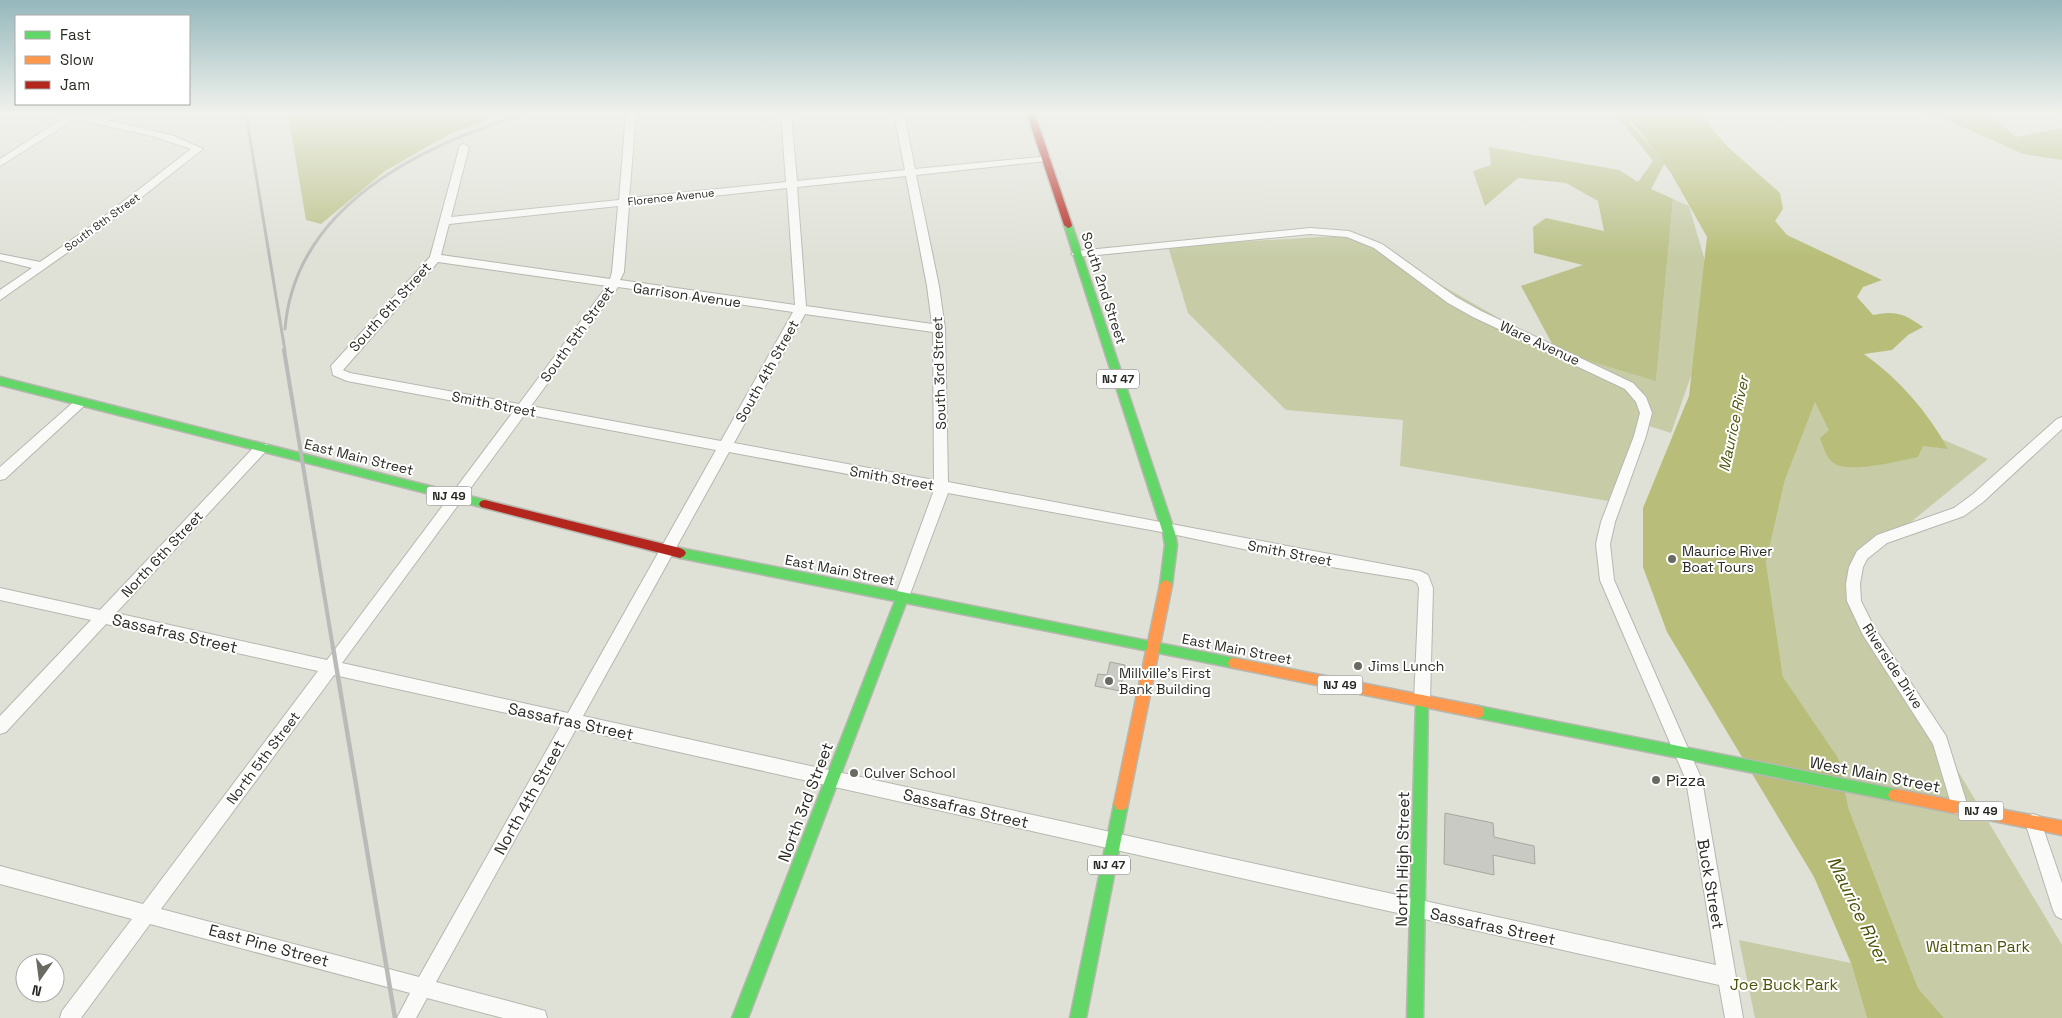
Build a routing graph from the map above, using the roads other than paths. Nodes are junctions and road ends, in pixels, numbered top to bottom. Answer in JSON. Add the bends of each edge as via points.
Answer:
{"nodes":[{"id":1,"x":181,"y":162,"type":"edge"},
{"id":2,"x":460,"y":162,"type":"edge"},
{"id":3,"x":627,"y":162,"type":"edge"},
{"id":4,"x":789,"y":162,"type":"edge"},
{"id":5,"x":908,"y":162,"type":"edge"},
{"id":6,"x":1012,"y":162,"type":"edge"},
{"id":7,"x":1047,"y":162,"type":"edge"},
{"id":8,"x":910,"y":172,"type":"junction"},
{"id":9,"x":791,"y":185,"type":"junction"},
{"id":10,"x":623,"y":202,"type":"junction"},
{"id":11,"x":445,"y":221,"type":"junction"},
{"id":12,"x":1077,"y":254,"type":"junction"},
{"id":13,"x":0,"y":257,"type":"edge"},
{"id":14,"x":435,"y":258,"type":"junction"},
{"id":15,"x":42,"y":266,"type":"junction"},
{"id":16,"x":614,"y":284,"type":"junction"},
{"id":17,"x":0,"y":296,"type":"edge"},
{"id":18,"x":800,"y":310,"type":"junction"},
{"id":19,"x":939,"y":329,"type":"junction"},
{"id":20,"x":0,"y":381,"type":"edge"},
{"id":21,"x":370,"y":381,"type":"joint"},
{"id":22,"x":81,"y":402,"type":"junction"},
{"id":23,"x":522,"y":410,"type":"junction"},
{"id":24,"x":2062,"y":422,"type":"edge"},
{"id":25,"x":262,"y":447,"type":"junction"},
{"id":26,"x":725,"y":447,"type":"junction"},
{"id":27,"x":0,"y":475,"type":"edge"},
{"id":28,"x":941,"y":487,"type":"junction"},
{"id":29,"x":457,"y":498,"type":"junction"},
{"id":30,"x":1167,"y":528,"type":"junction"},
{"id":31,"x":666,"y":550,"type":"junction"},
{"id":32,"x":0,"y":594,"type":"edge"},
{"id":33,"x":902,"y":597,"type":"junction"},
{"id":34,"x":103,"y":617,"type":"junction"},
{"id":35,"x":1152,"y":647,"type":"junction"},
{"id":36,"x":330,"y":668,"type":"junction"},
{"id":37,"x":1422,"y":701,"type":"junction"},
{"id":38,"x":571,"y":721,"type":"junction"},
{"id":39,"x":0,"y":727,"type":"edge"},
{"id":40,"x":1682,"y":752,"type":"junction"},
{"id":41,"x":831,"y":779,"type":"junction"},
{"id":42,"x":1960,"y":807,"type":"junction"},
{"id":43,"x":2033,"y":822,"type":"junction"},
{"id":44,"x":2062,"y":828,"type":"edge"},
{"id":45,"x":1113,"y":841,"type":"junction"},
{"id":46,"x":0,"y":875,"type":"edge"},
{"id":47,"x":1417,"y":909,"type":"junction"},
{"id":48,"x":2062,"y":910,"type":"edge"},
{"id":49,"x":147,"y":913,"type":"junction"},
{"id":50,"x":1727,"y":977,"type":"junction"},
{"id":51,"x":424,"y":987,"type":"junction"},
{"id":52,"x":69,"y":1018,"type":"edge"},
{"id":53,"x":406,"y":1018,"type":"edge"},
{"id":54,"x":538,"y":1018,"type":"edge"},
{"id":55,"x":740,"y":1018,"type":"edge"},
{"id":56,"x":1078,"y":1018,"type":"edge"},
{"id":57,"x":1415,"y":1018,"type":"edge"},
{"id":58,"x":1734,"y":1018,"type":"edge"}],
"edges":[{"from":1,"to":15,"type":"street","name":"South 8th Street"},
{"from":2,"to":11,"type":"street","name":"South 6th Street"},
{"from":3,"to":10,"type":"street","name":"South 5th Street"},
{"from":4,"to":9,"type":"street","name":"South 4th Street"},
{"from":5,"to":8,"type":"street","name":"South 3rd Street"},
{"from":6,"to":8,"type":"street","name":"Florence Avenue"},
{"from":7,"to":12,"type":"main road","name":"South 2nd Street","number":"NJ 47"},
{"from":8,"to":9,"type":"street","name":"Florence Avenue"},
{"from":8,"to":19,"type":"street","name":"South 3rd Street"},
{"from":9,"to":10,"type":"street","name":"Florence Avenue"},
{"from":9,"to":18,"type":"street","name":"South 4th Street"},
{"from":10,"to":11,"type":"street","name":"Florence Avenue"},
{"from":10,"to":16,"type":"street","name":"South 5th Street","via":[[618,272]]},
{"from":11,"to":14,"type":"street","name":"South 6th Street"},
{"from":12,"to":30,"type":"main road","name":"South 2nd Street","number":"NJ 47"},
{"from":12,"to":40,"type":"street","name":"Ware Avenue","via":[[1310,231],[1349,234],[1378,246],[1452,300],[1477,314],[1633,390],[1642,400],[1646,413],[1608,522],[1603,556],[1607,580],[1620,613]]},
{"from":13,"to":15,"type":"street"},
{"from":14,"to":16,"type":"street","name":"Garrison Avenue"},
{"from":14,"to":21,"type":"street","name":"South 6th Street","via":[[336,368],[340,374]]},
{"from":15,"to":17,"type":"street","name":"South 8th Street"},
{"from":16,"to":18,"type":"street","name":"Garrison Avenue"},
{"from":16,"to":23,"type":"street","name":"South 5th Street"},
{"from":18,"to":19,"type":"street","name":"Garrison Avenue"},
{"from":18,"to":26,"type":"street","name":"South 4th Street"},
{"from":19,"to":28,"type":"street","name":"South 3rd Street"},
{"from":20,"to":22,"type":"main road","name":"East Main Street","number":"NJ 49"},
{"from":21,"to":23,"type":"street","name":"Smith Street"},
{"from":22,"to":25,"type":"main road","name":"East Main Street","number":"NJ 49"},
{"from":22,"to":27,"type":"street"},
{"from":23,"to":26,"type":"street","name":"Smith Street"},
{"from":23,"to":29,"type":"street","name":"South 5th Street"},
{"from":24,"to":42,"type":"street","name":"Riverside Drive","via":[[1959,512],[1882,539],[1862,555],[1856,567],[1854,601],[1868,631],[1940,742]]},
{"from":25,"to":29,"type":"main road","name":"East Main Street","number":"NJ 49"},
{"from":25,"to":34,"type":"street","name":"North 6th Street"},
{"from":26,"to":28,"type":"street","name":"Smith Street"},
{"from":26,"to":31,"type":"street","name":"South 4th Street"},
{"from":28,"to":30,"type":"street","name":"Smith Street"},
{"from":28,"to":33,"type":"street","name":"South 3rd Street","via":[[940,499]]},
{"from":29,"to":31,"type":"main road","name":"East Main Street","number":"NJ 49"},
{"from":29,"to":36,"type":"street","name":"North 5th Street"},
{"from":30,"to":35,"type":"main road","name":"South 2nd Street","number":"NJ 47","via":[[1170,544],[1168,569]]},
{"from":30,"to":37,"type":"street","name":"Smith Street","via":[[1415,575],[1423,580],[1426,588]]},
{"from":31,"to":33,"type":"main road","name":"East Main Street","number":"NJ 49"},
{"from":31,"to":38,"type":"street","name":"North 4th Street"},
{"from":32,"to":34,"type":"street","name":"Sassafras Street"},
{"from":33,"to":35,"type":"main road","name":"East Main Street","number":"NJ 49"},
{"from":33,"to":41,"type":"main road","name":"North 3rd Street"},
{"from":34,"to":36,"type":"street","name":"Sassafras Street"},
{"from":34,"to":39,"type":"street","name":"North 6th Street"},
{"from":35,"to":37,"type":"main road","name":"East Main Street","number":"NJ 49"},
{"from":35,"to":45,"type":"main road","number":"NJ 47"},
{"from":36,"to":38,"type":"street","name":"Sassafras Street"},
{"from":36,"to":49,"type":"street","name":"North 5th Street"},
{"from":37,"to":40,"type":"main road","name":"East Main Street","number":"NJ 49"},
{"from":37,"to":47,"type":"main road","name":"North High Street"},
{"from":38,"to":41,"type":"street","name":"Sassafras Street"},
{"from":38,"to":51,"type":"street","name":"North 4th Street"},
{"from":40,"to":42,"type":"main road","name":"West Main Street","number":"NJ 49"},
{"from":40,"to":50,"type":"street","name":"Buck Street","via":[[1697,793]]},
{"from":41,"to":45,"type":"street","name":"Sassafras Street"},
{"from":41,"to":55,"type":"main road","name":"North 3rd Street"},
{"from":42,"to":43,"type":"main road","name":"West Main Street","number":"NJ 49"},
{"from":43,"to":44,"type":"main road","name":"West Main Street","number":"NJ 49"},
{"from":43,"to":48,"type":"street"},
{"from":45,"to":47,"type":"street","name":"Sassafras Street"},
{"from":45,"to":56,"type":"main road","number":"NJ 47"},
{"from":46,"to":49,"type":"street","name":"East Pine Street"},
{"from":47,"to":50,"type":"street","name":"Sassafras Street"},
{"from":47,"to":57,"type":"main road","name":"North High Street"},
{"from":49,"to":51,"type":"street","name":"East Pine Street"},
{"from":49,"to":52,"type":"street","name":"North 5th Street"},
{"from":50,"to":58,"type":"street","name":"Buck Street"},
{"from":51,"to":53,"type":"street","name":"North 4th Street"},
{"from":51,"to":54,"type":"street","name":"East Pine Street"}]}
